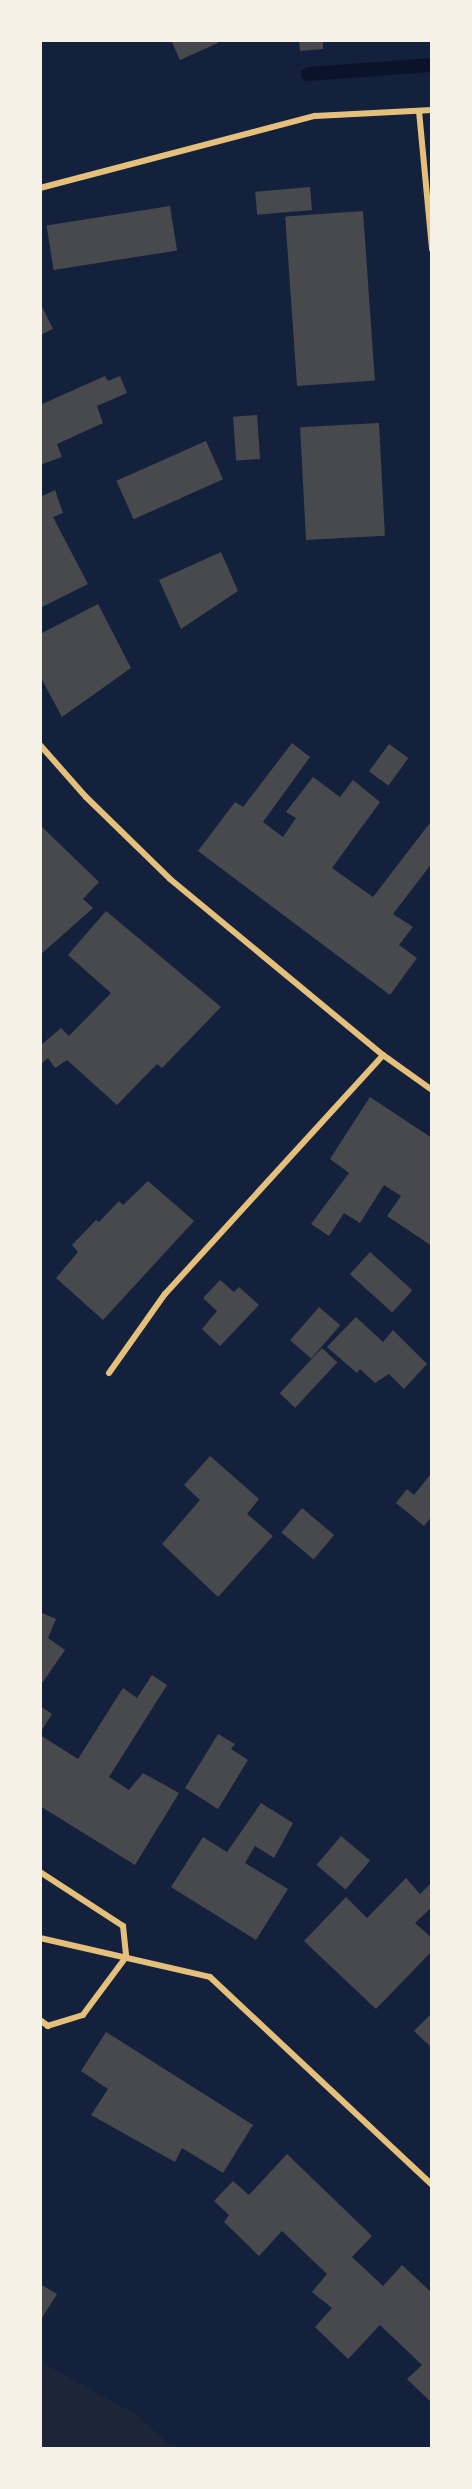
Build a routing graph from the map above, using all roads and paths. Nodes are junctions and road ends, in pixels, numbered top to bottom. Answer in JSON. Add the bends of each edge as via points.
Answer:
{"nodes":[{"id":1,"x":432,"y":110,"type":"edge"},
{"id":2,"x":419,"y":111,"type":"junction"},
{"id":3,"x":40,"y":188,"type":"edge"},
{"id":4,"x":432,"y":249,"type":"edge"},
{"id":5,"x":40,"y":745,"type":"edge"},
{"id":6,"x":383,"y":1055,"type":"junction"},
{"id":7,"x":432,"y":1090,"type":"edge"},
{"id":8,"x":109,"y":1373,"type":"dead end"},
{"id":9,"x":40,"y":1872,"type":"edge"},
{"id":10,"x":40,"y":1938,"type":"edge"},
{"id":11,"x":126,"y":1957,"type":"junction"},
{"id":12,"x":40,"y":2020,"type":"edge"},
{"id":13,"x":432,"y":2185,"type":"edge"}],
"edges":[{"from":1,"to":2,"type":"street"},
{"from":2,"to":3,"type":"street","via":[[315,116]]},
{"from":2,"to":4,"type":"street"},
{"from":5,"to":6,"type":"street","via":[[86,797],[170,879]]},
{"from":6,"to":7,"type":"street"},
{"from":6,"to":8,"type":"street","via":[[165,1294]]},
{"from":9,"to":11,"type":"street","via":[[123,1926]]},
{"from":10,"to":11,"type":"street"},
{"from":11,"to":12,"type":"street","via":[[83,2015],[48,2026]]},
{"from":11,"to":13,"type":"street","via":[[210,1977]]}]}
